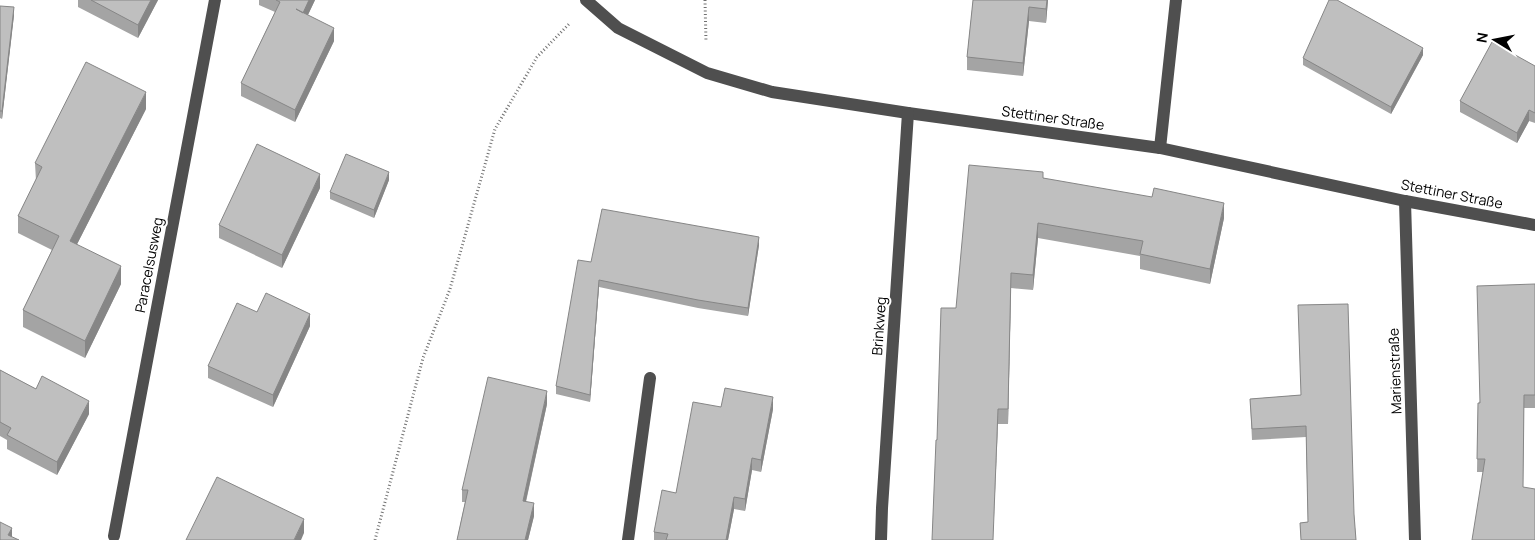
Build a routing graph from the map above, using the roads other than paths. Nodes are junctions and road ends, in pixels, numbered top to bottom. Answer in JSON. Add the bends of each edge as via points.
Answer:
{"nodes":[{"id":1,"x":215,"y":0,"type":"edge"},
{"id":2,"x":1176,"y":0,"type":"edge"},
{"id":3,"x":588,"y":1,"type":"edge"},
{"id":4,"x":908,"y":113,"type":"junction"},
{"id":5,"x":1160,"y":148,"type":"junction"},
{"id":6,"x":1405,"y":201,"type":"junction"},
{"id":7,"x":1535,"y":225,"type":"edge"},
{"id":8,"x":650,"y":378,"type":"dead end"},
{"id":9,"x":114,"y":536,"type":"dead end"},
{"id":10,"x":628,"y":540,"type":"edge"},
{"id":11,"x":881,"y":540,"type":"edge"},
{"id":12,"x":1415,"y":540,"type":"edge"}],
"edges":[{"from":1,"to":9,"type":"street","name":"Paracelsusweg"},
{"from":2,"to":5,"type":"street"},
{"from":3,"to":4,"type":"street","name":"Stettiner Straße","via":[[618,28],[707,73],[772,92]]},
{"from":4,"to":5,"type":"street","name":"Stettiner Straße"},
{"from":4,"to":11,"type":"street","name":"Brinkweg"},
{"from":5,"to":6,"type":"street","name":"Stettiner Straße"},
{"from":6,"to":7,"type":"street","name":"Stettiner Straße"},
{"from":6,"to":12,"type":"street","name":"Marienstraße"},
{"from":8,"to":10,"type":"street"}]}
